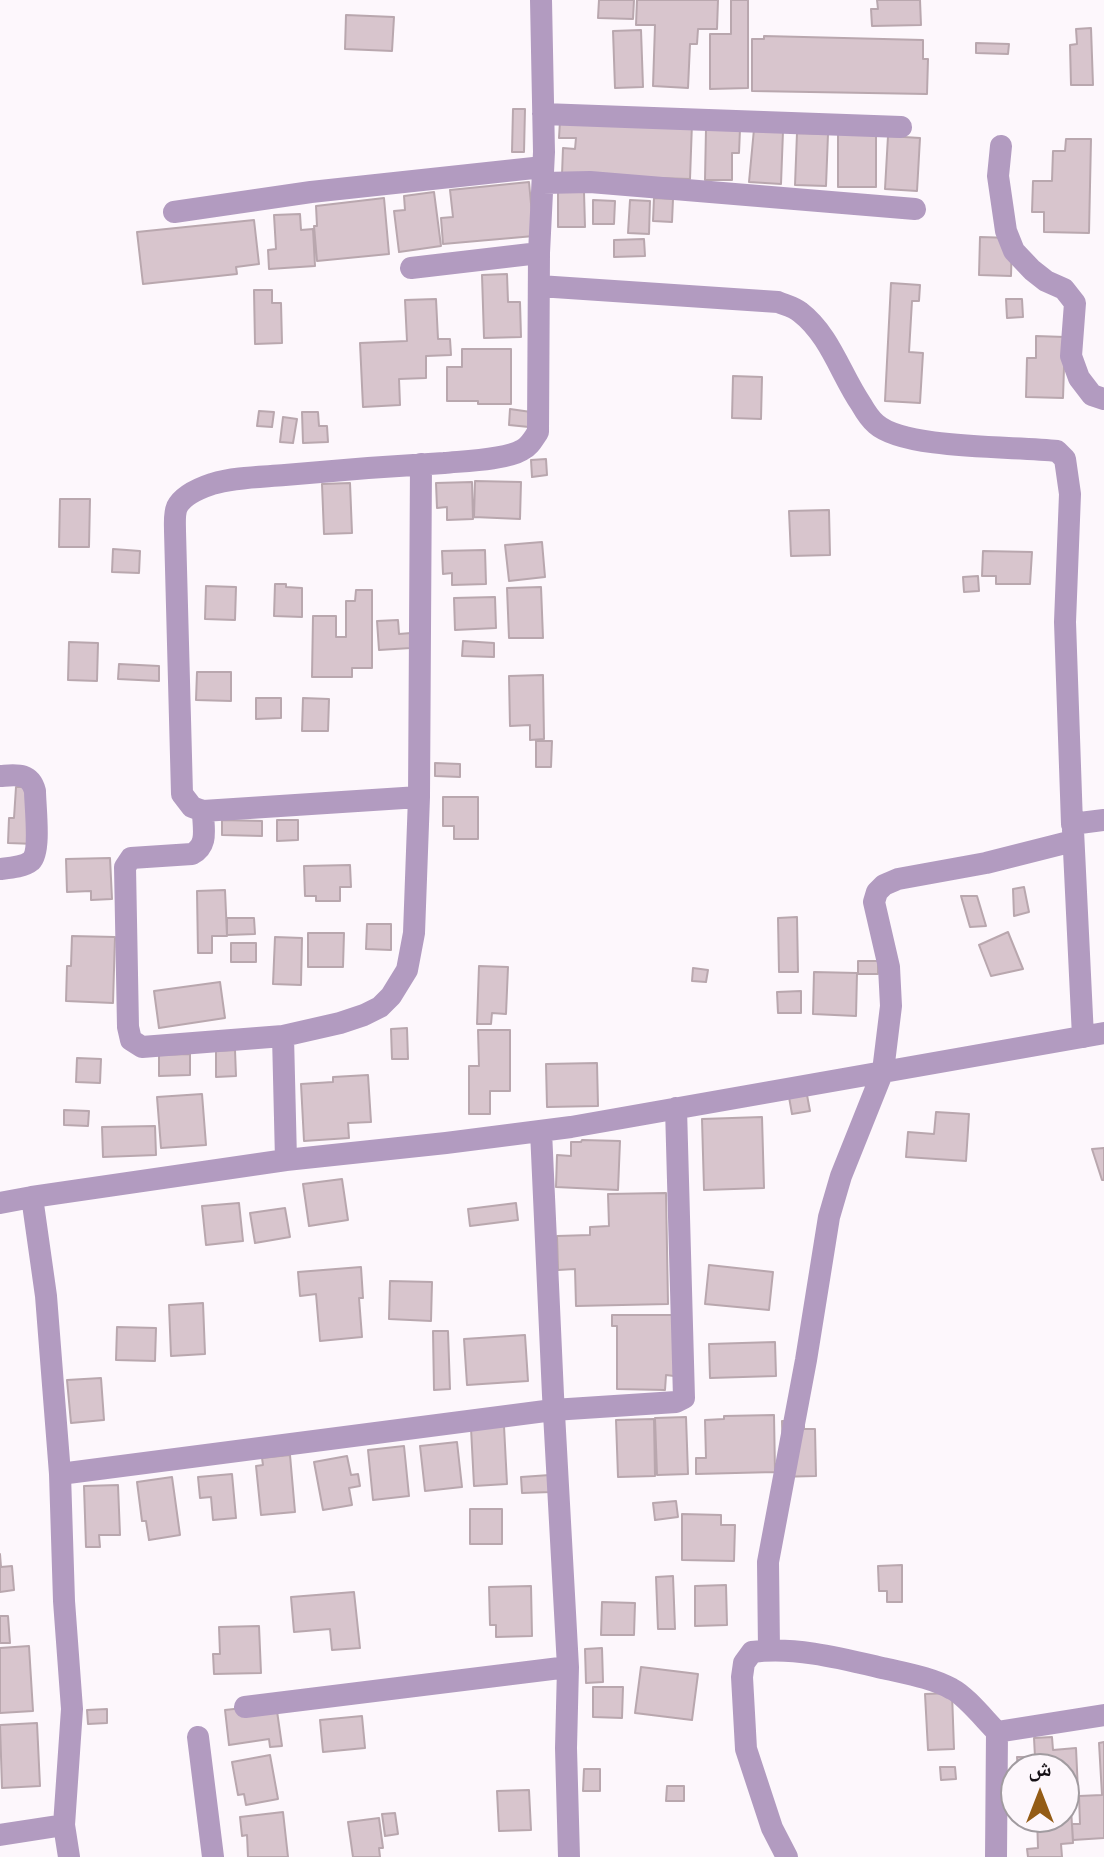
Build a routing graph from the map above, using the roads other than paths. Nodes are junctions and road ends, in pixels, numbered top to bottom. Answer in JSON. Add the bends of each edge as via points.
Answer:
{"nodes":[{"id":1,"x":541,"y":0,"type":"edge"},
{"id":2,"x":543,"y":114,"type":"junction"},
{"id":3,"x":901,"y":127,"type":"dead end"},
{"id":4,"x":1001,"y":146,"type":"dead end"},
{"id":5,"x":543,"y":175,"type":"junction"},
{"id":6,"x":915,"y":209,"type":"dead end"},
{"id":7,"x":174,"y":212,"type":"dead end"},
{"id":8,"x":539,"y":253,"type":"junction"},
{"id":9,"x":411,"y":268,"type":"dead end"},
{"id":10,"x":539,"y":286,"type":"junction"},
{"id":11,"x":1104,"y":399,"type":"edge"},
{"id":12,"x":421,"y":464,"type":"junction"},
{"id":13,"x":0,"y":776,"type":"edge"},
{"id":14,"x":419,"y":797,"type":"junction"},
{"id":15,"x":203,"y":811,"type":"junction"},
{"id":16,"x":1104,"y":820,"type":"edge"},
{"id":17,"x":1073,"y":833,"type":"junction"},
{"id":18,"x":0,"y":869,"type":"edge"},
{"id":19,"x":1094,"y":1035,"type":"edge"},
{"id":20,"x":283,"y":1036,"type":"junction"},
{"id":21,"x":883,"y":1071,"type":"junction"},
{"id":22,"x":676,"y":1108,"type":"junction"},
{"id":23,"x":541,"y":1131,"type":"junction"},
{"id":24,"x":286,"y":1160,"type":"junction"},
{"id":25,"x":32,"y":1197,"type":"junction"},
{"id":26,"x":0,"y":1203,"type":"edge"},
{"id":27,"x":553,"y":1410,"type":"junction"},
{"id":28,"x":60,"y":1474,"type":"junction"},
{"id":29,"x":769,"y":1650,"type":"junction"},
{"id":30,"x":568,"y":1667,"type":"junction"},
{"id":31,"x":245,"y":1707,"type":"dead end"},
{"id":32,"x":1104,"y":1715,"type":"edge"},
{"id":33,"x":997,"y":1732,"type":"junction"},
{"id":34,"x":198,"y":1737,"type":"dead end"},
{"id":35,"x":64,"y":1825,"type":"junction"},
{"id":36,"x":0,"y":1835,"type":"edge"},
{"id":37,"x":69,"y":1857,"type":"edge"},
{"id":38,"x":213,"y":1857,"type":"edge"},
{"id":39,"x":569,"y":1857,"type":"edge"},
{"id":40,"x":787,"y":1857,"type":"edge"},
{"id":41,"x":996,"y":1857,"type":"edge"}],
"edges":[{"from":1,"to":2,"type":"street"},
{"from":2,"to":3,"type":"street"},
{"from":2,"to":5,"type":"street"},
{"from":4,"to":11,"type":"street","via":[[998,176],[1014,251],[1075,303],[1071,356],[1085,387]]},
{"from":5,"to":6,"type":"street"},
{"from":5,"to":7,"type":"street","via":[[311,192]]},
{"from":5,"to":8,"type":"street"},
{"from":8,"to":9,"type":"street"},
{"from":8,"to":10,"type":"street"},
{"from":10,"to":12,"type":"street","via":[[538,432],[531,443],[510,455]]},
{"from":10,"to":17,"type":"street","via":[[778,302],[798,310],[815,326],[876,425],[900,437],[1057,451],[1065,459],[1070,494],[1065,622]]},
{"from":12,"to":14,"type":"street"},
{"from":12,"to":15,"type":"street","via":[[237,479],[212,484],[178,505],[182,794]]},
{"from":13,"to":18,"type":"street","via":[[22,775],[33,782],[36,849],[30,862]]},
{"from":14,"to":15,"type":"street"},
{"from":14,"to":20,"type":"street","via":[[414,933],[407,970],[380,1007]]},
{"from":15,"to":20,"type":"street","via":[[204,844],[199,850],[131,858],[125,867],[131,1040],[142,1047]]},
{"from":16,"to":17,"type":"street"},
{"from":17,"to":19,"type":"street"},
{"from":17,"to":21,"type":"street","via":[[986,863],[898,879],[877,892],[874,902],[889,967],[891,1006]]},
{"from":19,"to":21,"type":"street"},
{"from":20,"to":24,"type":"street"},
{"from":21,"to":22,"type":"street"},
{"from":21,"to":29,"type":"street","via":[[829,1217],[768,1562]]},
{"from":22,"to":23,"type":"street"},
{"from":22,"to":27,"type":"street","via":[[684,1398]]},
{"from":23,"to":24,"type":"street"},
{"from":23,"to":27,"type":"street"},
{"from":24,"to":25,"type":"street"},
{"from":25,"to":26,"type":"street"},
{"from":25,"to":28,"type":"street"},
{"from":27,"to":28,"type":"street"},
{"from":27,"to":30,"type":"street"},
{"from":28,"to":35,"type":"street","via":[[72,1709]]},
{"from":29,"to":33,"type":"street","via":[[927,1678],[955,1690]]},
{"from":29,"to":40,"type":"street","via":[[752,1652],[744,1663],[746,1749]]},
{"from":30,"to":31,"type":"street"},
{"from":30,"to":39,"type":"street"},
{"from":32,"to":33,"type":"street"},
{"from":33,"to":41,"type":"street"},
{"from":34,"to":38,"type":"street"},
{"from":35,"to":36,"type":"street"},
{"from":35,"to":37,"type":"street"}]}
